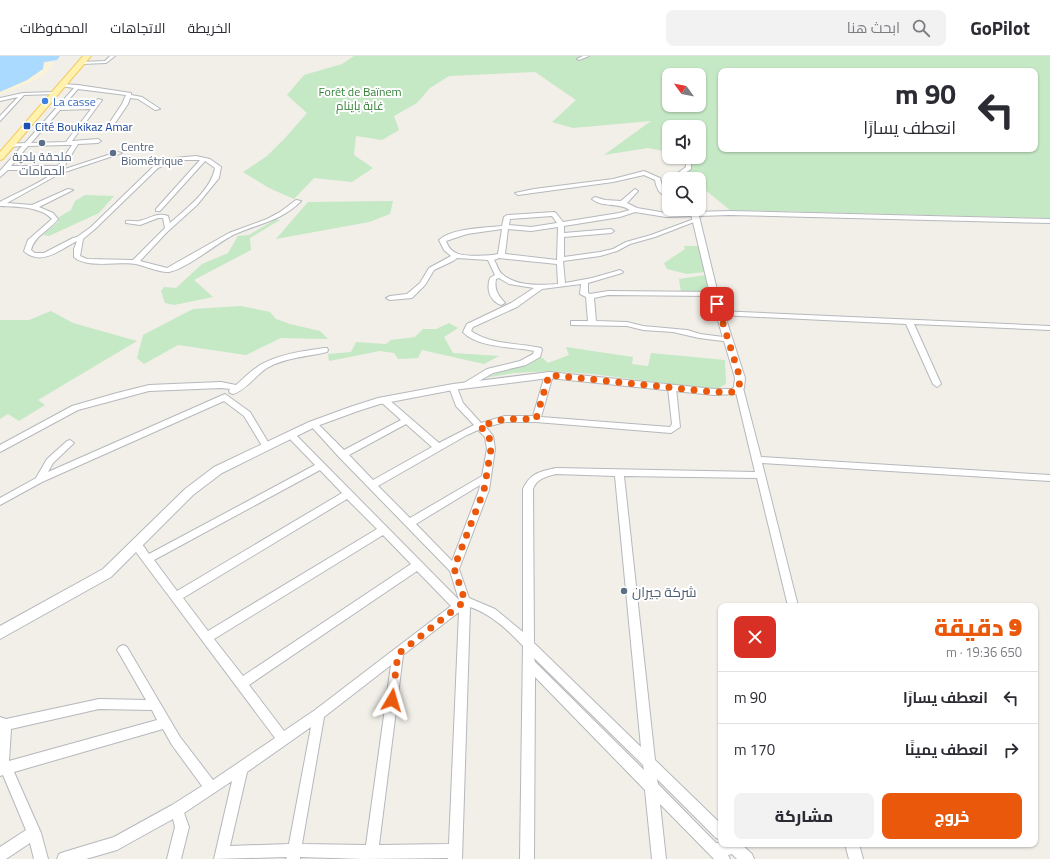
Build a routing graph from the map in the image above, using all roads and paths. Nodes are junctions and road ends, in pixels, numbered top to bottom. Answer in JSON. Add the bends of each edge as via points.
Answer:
{"nodes":[{"id":1,"x":88,"y":56,"type":"edge"},
{"id":2,"x":113,"y":56,"type":"edge"},
{"id":3,"x":587,"y":56,"type":"edge"},
{"id":4,"x":579,"y":59,"type":"dead end"},
{"id":5,"x":81,"y":63,"type":"junction"},
{"id":6,"x":63,"y":85,"type":"junction"},
{"id":7,"x":78,"y":86,"type":"junction"},
{"id":8,"x":22,"y":94,"type":"junction"},
{"id":9,"x":55,"y":94,"type":"junction"},
{"id":10,"x":129,"y":96,"type":"junction"},
{"id":11,"x":0,"y":100,"type":"edge"},
{"id":12,"x":100,"y":100,"type":"dead end"},
{"id":13,"x":94,"y":107,"type":"junction"},
{"id":14,"x":60,"y":108,"type":"junction"},
{"id":15,"x":157,"y":109,"type":"dead end"},
{"id":16,"x":0,"y":119,"type":"edge"},
{"id":17,"x":109,"y":128,"type":"dead end"},
{"id":18,"x":98,"y":141,"type":"dead end"},
{"id":19,"x":76,"y":143,"type":"junction"},
{"id":20,"x":67,"y":144,"type":"junction"},
{"id":21,"x":26,"y":145,"type":"junction"},
{"id":22,"x":5,"y":148,"type":"edge"},
{"id":23,"x":119,"y":152,"type":"dead end"},
{"id":24,"x":0,"y":157,"type":"edge"},
{"id":25,"x":204,"y":159,"type":"junction"},
{"id":26,"x":689,"y":164,"type":"edge"},
{"id":27,"x":6,"y":168,"type":"junction"},
{"id":28,"x":58,"y":170,"type":"junction"},
{"id":29,"x":683,"y":172,"type":"edge"},
{"id":30,"x":0,"y":175,"type":"edge"},
{"id":31,"x":662,"y":184,"type":"edge"},
{"id":32,"x":658,"y":186,"type":"junction"},
{"id":33,"x":70,"y":190,"type":"dead end"},
{"id":34,"x":635,"y":191,"type":"dead end"},
{"id":35,"x":662,"y":192,"type":"edge"},
{"id":36,"x":518,"y":193,"type":"dead end"},
{"id":37,"x":595,"y":199,"type":"dead end"},
{"id":38,"x":298,"y":201,"type":"dead end"},
{"id":39,"x":623,"y":202,"type":"junction"},
{"id":40,"x":0,"y":204,"type":"edge"},
{"id":41,"x":31,"y":208,"type":"junction"},
{"id":42,"x":158,"y":210,"type":"dead end"},
{"id":43,"x":635,"y":210,"type":"junction"},
{"id":44,"x":662,"y":214,"type":"edge"},
{"id":45,"x":706,"y":214,"type":"edge"},
{"id":46,"x":690,"y":216,"type":"edge"},
{"id":47,"x":695,"y":216,"type":"edge"},
{"id":48,"x":1050,"y":221,"type":"edge"},
{"id":49,"x":128,"y":222,"type":"dead end"},
{"id":50,"x":561,"y":224,"type":"junction"},
{"id":51,"x":506,"y":227,"type":"junction"},
{"id":52,"x":168,"y":228,"type":"junction"},
{"id":53,"x":611,"y":231,"type":"dead end"},
{"id":54,"x":561,"y":234,"type":"junction"},
{"id":55,"x":79,"y":239,"type":"junction"},
{"id":56,"x":455,"y":256,"type":"junction"},
{"id":57,"x":501,"y":256,"type":"junction"},
{"id":58,"x":492,"y":258,"type":"junction"},
{"id":59,"x":560,"y":261,"type":"junction"},
{"id":60,"x":135,"y":262,"type":"junction"},
{"id":61,"x":620,"y":272,"type":"dead end"},
{"id":62,"x":499,"y":276,"type":"junction"},
{"id":63,"x":585,"y":282,"type":"junction"},
{"id":64,"x":562,"y":285,"type":"junction"},
{"id":65,"x":539,"y":288,"type":"junction"},
{"id":66,"x":714,"y":294,"type":"junction"},
{"id":67,"x":590,"y":296,"type":"junction"},
{"id":68,"x":390,"y":298,"type":"dead end"},
{"id":69,"x":501,"y":303,"type":"dead end"},
{"id":70,"x":720,"y":313,"type":"junction"},
{"id":71,"x":574,"y":322,"type":"dead end"},
{"id":72,"x":909,"y":322,"type":"junction"},
{"id":73,"x":592,"y":323,"type":"junction"},
{"id":74,"x":1050,"y":328,"type":"edge"},
{"id":75,"x":728,"y":340,"type":"junction"},
{"id":76,"x":324,"y":350,"type":"dead end"},
{"id":77,"x":549,"y":375,"type":"junction"},
{"id":78,"x":937,"y":384,"type":"dead end"},
{"id":79,"x":468,"y":385,"type":"junction"},
{"id":80,"x":453,"y":387,"type":"junction"},
{"id":81,"x":237,"y":388,"type":"junction"},
{"id":82,"x":672,"y":388,"type":"junction"},
{"id":83,"x":739,"y":388,"type":"junction"},
{"id":84,"x":225,"y":397,"type":"junction"},
{"id":85,"x":384,"y":400,"type":"junction"},
{"id":86,"x":536,"y":419,"type":"junction"},
{"id":87,"x":407,"y":420,"type":"junction"},
{"id":88,"x":313,"y":424,"type":"junction"},
{"id":89,"x":480,"y":426,"type":"junction"},
{"id":90,"x":291,"y":435,"type":"junction"},
{"id":91,"x":70,"y":443,"type":"dead end"},
{"id":92,"x":267,"y":448,"type":"junction"},
{"id":93,"x":439,"y":448,"type":"junction"},
{"id":94,"x":0,"y":449,"type":"edge"},
{"id":95,"x":342,"y":455,"type":"junction"},
{"id":96,"x":757,"y":460,"type":"junction"},
{"id":97,"x":320,"y":466,"type":"junction"},
{"id":98,"x":619,"y":473,"type":"junction"},
{"id":99,"x":760,"y":475,"type":"junction"},
{"id":100,"x":485,"y":478,"type":"junction"},
{"id":101,"x":1050,"y":478,"type":"edge"},
{"id":102,"x":39,"y":480,"type":"junction"},
{"id":103,"x":372,"y":485,"type":"junction"},
{"id":104,"x":348,"y":494,"type":"junction"},
{"id":105,"x":0,"y":502,"type":"edge"},
{"id":106,"x":409,"y":523,"type":"junction"},
{"id":107,"x":383,"y":530,"type":"junction"},
{"id":108,"x":137,"y":545,"type":"junction"},
{"id":109,"x":148,"y":559,"type":"junction"},
{"id":110,"x":418,"y":565,"type":"junction"},
{"id":111,"x":454,"y":568,"type":"junction"},
{"id":112,"x":177,"y":596,"type":"junction"},
{"id":113,"x":792,"y":603,"type":"edge"},
{"id":114,"x":461,"y":604,"type":"junction"},
{"id":115,"x":0,"y":633,"type":"edge"},
{"id":116,"x":207,"y":637,"type":"junction"},
{"id":117,"x":529,"y":645,"type":"junction"},
{"id":118,"x":123,"y":650,"type":"dead end"},
{"id":119,"x":398,"y":654,"type":"junction"},
{"id":120,"x":529,"y":664,"type":"junction"},
{"id":121,"x":242,"y":683,"type":"junction"},
{"id":122,"x":154,"y":705,"type":"junction"},
{"id":123,"x":319,"y":714,"type":"junction"},
{"id":124,"x":2,"y":724,"type":"edge"},
{"id":125,"x":165,"y":724,"type":"junction"},
{"id":126,"x":283,"y":739,"type":"junction"},
{"id":127,"x":649,"y":766,"type":"junction"},
{"id":128,"x":632,"y":767,"type":"junction"},
{"id":129,"x":242,"y":768,"type":"junction"},
{"id":130,"x":3,"y":769,"type":"edge"},
{"id":131,"x":651,"y":786,"type":"junction"},
{"id":132,"x":210,"y":788,"type":"junction"},
{"id":133,"x":177,"y":810,"type":"junction"},
{"id":134,"x":718,"y":830,"type":"edge"},
{"id":135,"x":34,"y":832,"type":"junction"},
{"id":136,"x":730,"y":847,"type":"edge"},
{"id":137,"x":735,"y":847,"type":"edge"},
{"id":138,"x":853,"y":847,"type":"edge"},
{"id":139,"x":0,"y":854,"type":"edge"},
{"id":140,"x":294,"y":854,"type":"edge"},
{"id":141,"x":718,"y":854,"type":"edge"},
{"id":142,"x":455,"y":855,"type":"edge"},
{"id":143,"x":220,"y":856,"type":"edge"},
{"id":144,"x":371,"y":856,"type":"edge"},
{"id":145,"x":41,"y":859,"type":"edge"},
{"id":146,"x":64,"y":859,"type":"edge"},
{"id":147,"x":174,"y":859,"type":"edge"},
{"id":148,"x":527,"y":859,"type":"edge"},
{"id":149,"x":659,"y":859,"type":"edge"},
{"id":150,"x":747,"y":859,"type":"edge"},
{"id":151,"x":856,"y":859,"type":"edge"}],
"edges":[{"from":1,"to":5,"type":"main road"},
{"from":2,"to":5,"type":"street","via":[[106,62]]},
{"from":3,"to":4,"type":"street"},
{"from":5,"to":6,"type":"main road"},
{"from":6,"to":7,"type":"street"},
{"from":6,"to":9,"type":"main road"},
{"from":7,"to":10,"type":"street","via":[[126,93]]},
{"from":7,"to":14,"type":"street"},
{"from":8,"to":9,"type":"street"},
{"from":8,"to":11,"type":"street"},
{"from":8,"to":16,"type":"street"},
{"from":9,"to":22,"type":"main road"},
{"from":10,"to":15,"type":"street","via":[[140,98]]},
{"from":10,"to":17,"type":"street"},
{"from":12,"to":13,"type":"street"},
{"from":13,"to":14,"type":"street"},
{"from":13,"to":20,"type":"street"},
{"from":14,"to":21,"type":"street"},
{"from":18,"to":19,"type":"street"},
{"from":19,"to":20,"type":"street"},
{"from":19,"to":28,"type":"street"},
{"from":20,"to":21,"type":"street"},
{"from":21,"to":22,"type":"street"},
{"from":21,"to":27,"type":"street"},
{"from":22,"to":24,"type":"main road"},
{"from":23,"to":28,"type":"street"},
{"from":25,"to":42,"type":"street"},
{"from":25,"to":52,"type":"street","via":[[218,167],[216,178],[195,204]]},
{"from":25,"to":55,"type":"street","via":[[174,159],[162,163]]},
{"from":26,"to":29,"type":"street","via":[[689,168]]},
{"from":27,"to":28,"type":"street"},
{"from":27,"to":30,"type":"street"},
{"from":28,"to":40,"type":"street","via":[[44,182]]},
{"from":31,"to":32,"type":"street"},
{"from":32,"to":35,"type":"street"},
{"from":32,"to":36,"type":"street","via":[[658,179],[644,173],[620,180]]},
{"from":33,"to":41,"type":"street"},
{"from":34,"to":39,"type":"street"},
{"from":37,"to":39,"type":"street"},
{"from":38,"to":60,"type":"street","via":[[282,213],[231,234],[168,270]]},
{"from":39,"to":43,"type":"street"},
{"from":40,"to":41,"type":"street"},
{"from":41,"to":55,"type":"street","via":[[48,212],[55,219],[30,241],[27,251],[30,254],[48,254]]},
{"from":43,"to":44,"type":"street"},
{"from":43,"to":50,"type":"street","via":[[620,215]]},
{"from":45,"to":48,"type":"street"},
{"from":46,"to":59,"type":"street","via":[[653,236],[628,242],[615,250]]},
{"from":47,"to":66,"type":"street"},
{"from":49,"to":52,"type":"street","via":[[140,223],[164,216]]},
{"from":50,"to":51,"type":"street","via":[[531,228]]},
{"from":50,"to":51,"type":"street","via":[[554,214],[508,217]]},
{"from":50,"to":54,"type":"street"},
{"from":51,"to":56,"type":"street","via":[[468,232],[442,240],[446,249]]},
{"from":51,"to":57,"type":"street"},
{"from":52,"to":60,"type":"street"},
{"from":53,"to":54,"type":"street"},
{"from":54,"to":59,"type":"street"},
{"from":55,"to":60,"type":"street","via":[[77,257],[86,261]]},
{"from":56,"to":58,"type":"street"},
{"from":56,"to":68,"type":"street","via":[[431,269],[423,284],[409,296]]},
{"from":57,"to":58,"type":"street"},
{"from":57,"to":59,"type":"street"},
{"from":58,"to":62,"type":"street"},
{"from":59,"to":64,"type":"street"},
{"from":61,"to":63,"type":"street"},
{"from":62,"to":65,"type":"street","via":[[510,283]]},
{"from":62,"to":69,"type":"street","via":[[493,278],[491,285],[493,294]]},
{"from":63,"to":64,"type":"street"},
{"from":63,"to":67,"type":"street","via":[[584,294]]},
{"from":64,"to":65,"type":"street"},
{"from":65,"to":79,"type":"street","via":[[514,305],[470,326],[467,332],[482,340],[527,346],[538,350],[537,355],[523,363],[490,371]]},
{"from":66,"to":67,"type":"street","via":[[616,293]]},
{"from":66,"to":70,"type":"street"},
{"from":67,"to":73,"type":"street"},
{"from":70,"to":72,"type":"street"},
{"from":70,"to":75,"type":"street"},
{"from":71,"to":73,"type":"street"},
{"from":72,"to":74,"type":"street"},
{"from":72,"to":78,"type":"street"},
{"from":73,"to":75,"type":"street","via":[[627,324]]},
{"from":75,"to":83,"type":"street","via":[[740,378]]},
{"from":76,"to":81,"type":"street","via":[[293,355],[271,364],[258,370]]},
{"from":77,"to":79,"type":"street"},
{"from":77,"to":82,"type":"street"},
{"from":77,"to":86,"type":"street"},
{"from":79,"to":80,"type":"street"},
{"from":80,"to":85,"type":"street"},
{"from":80,"to":89,"type":"street","via":[[459,404]]},
{"from":81,"to":84,"type":"street"},
{"from":81,"to":94,"type":"street","via":[[149,388],[117,396],[75,408]]},
{"from":82,"to":83,"type":"street","via":[[721,392],[734,392]]},
{"from":82,"to":86,"type":"street","via":[[676,427],[671,430]]},
{"from":83,"to":96,"type":"street"},
{"from":84,"to":92,"type":"street","via":[[247,414]]},
{"from":84,"to":102,"type":"street"},
{"from":85,"to":87,"type":"street"},
{"from":85,"to":88,"type":"street"},
{"from":86,"to":89,"type":"street","via":[[505,419]]},
{"from":87,"to":93,"type":"street"},
{"from":87,"to":95,"type":"street"},
{"from":88,"to":90,"type":"street"},
{"from":88,"to":95,"type":"street"},
{"from":89,"to":93,"type":"street"},
{"from":89,"to":100,"type":"street","via":[[489,436],[491,449]]},
{"from":90,"to":92,"type":"street"},
{"from":90,"to":97,"type":"street"},
{"from":91,"to":102,"type":"street","via":[[50,461]]},
{"from":92,"to":108,"type":"street","via":[[218,470],[189,492]]},
{"from":93,"to":103,"type":"street"},
{"from":95,"to":103,"type":"street"},
{"from":96,"to":99,"type":"street"},
{"from":96,"to":101,"type":"street"},
{"from":97,"to":104,"type":"street"},
{"from":97,"to":109,"type":"street"},
{"from":98,"to":99,"type":"street"},
{"from":98,"to":117,"type":"street","via":[[550,472],[534,479],[529,486]]},
{"from":98,"to":127,"type":"street"},
{"from":99,"to":113,"type":"street"},
{"from":100,"to":106,"type":"street"},
{"from":100,"to":111,"type":"street","via":[[484,490]]},
{"from":102,"to":105,"type":"street"},
{"from":103,"to":106,"type":"street"},
{"from":104,"to":107,"type":"street"},
{"from":104,"to":112,"type":"street"},
{"from":106,"to":111,"type":"street"},
{"from":107,"to":110,"type":"street"},
{"from":107,"to":116,"type":"street"},
{"from":108,"to":109,"type":"street"},
{"from":108,"to":115,"type":"street","via":[[107,573]]},
{"from":109,"to":112,"type":"street"},
{"from":110,"to":114,"type":"street"},
{"from":110,"to":121,"type":"street"},
{"from":111,"to":114,"type":"street"},
{"from":112,"to":116,"type":"street"},
{"from":114,"to":117,"type":"street","via":[[474,602],[513,627]]},
{"from":114,"to":119,"type":"street"},
{"from":114,"to":142,"type":"street"},
{"from":116,"to":121,"type":"street"},
{"from":117,"to":120,"type":"street"},
{"from":117,"to":127,"type":"street"},
{"from":118,"to":122,"type":"street"},
{"from":119,"to":123,"type":"street"},
{"from":119,"to":144,"type":"street"},
{"from":120,"to":128,"type":"street"},
{"from":120,"to":148,"type":"street"},
{"from":121,"to":126,"type":"street"},
{"from":122,"to":124,"type":"street","via":[[99,704]]},
{"from":122,"to":125,"type":"street"},
{"from":123,"to":126,"type":"street"},
{"from":123,"to":140,"type":"street"},
{"from":124,"to":130,"type":"street"},
{"from":125,"to":130,"type":"street"},
{"from":125,"to":132,"type":"street"},
{"from":126,"to":129,"type":"street"},
{"from":127,"to":128,"type":"street"},
{"from":127,"to":131,"type":"street"},
{"from":127,"to":134,"type":"street"},
{"from":128,"to":131,"type":"street"},
{"from":129,"to":132,"type":"street"},
{"from":129,"to":143,"type":"street"},
{"from":130,"to":135,"type":"street"},
{"from":131,"to":141,"type":"street"},
{"from":131,"to":149,"type":"street"},
{"from":132,"to":133,"type":"street"},
{"from":133,"to":146,"type":"street","via":[[118,843]]},
{"from":133,"to":147,"type":"street","via":[[182,827]]},
{"from":135,"to":139,"type":"street"},
{"from":135,"to":145,"type":"street"},
{"from":136,"to":141,"type":"street"},
{"from":137,"to":150,"type":"street"},
{"from":138,"to":151,"type":"street"},
{"from":140,"to":143,"type":"street"},
{"from":140,"to":144,"type":"street"},
{"from":142,"to":144,"type":"street"}]}
